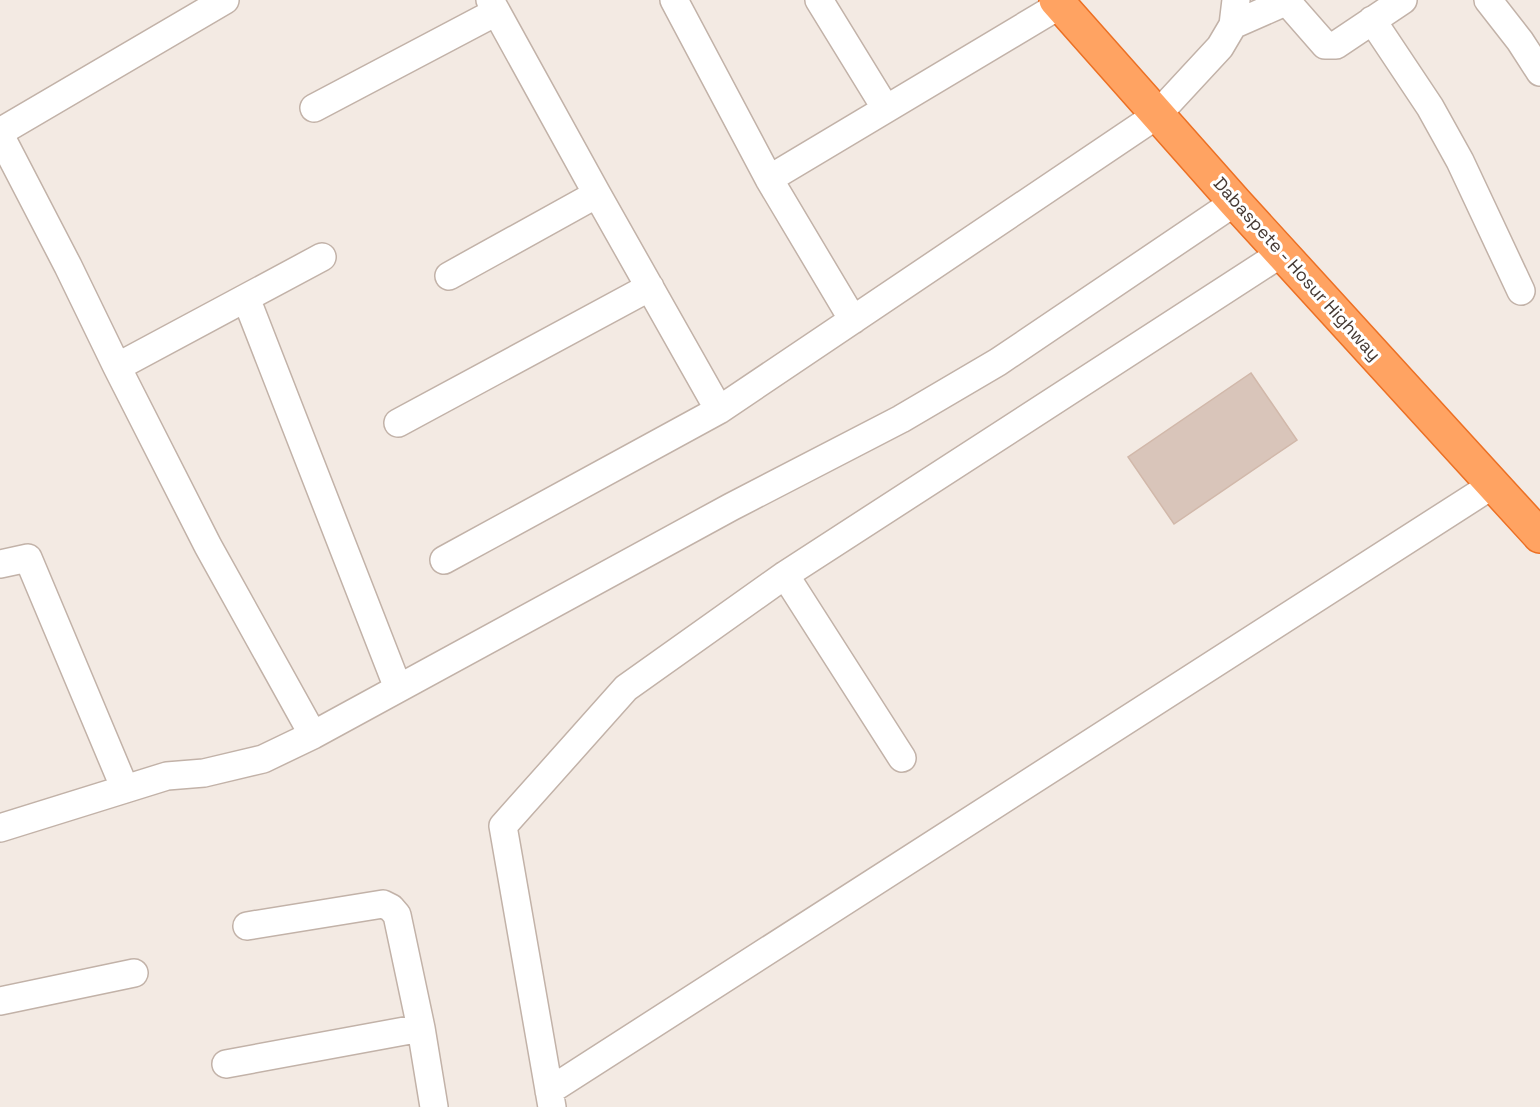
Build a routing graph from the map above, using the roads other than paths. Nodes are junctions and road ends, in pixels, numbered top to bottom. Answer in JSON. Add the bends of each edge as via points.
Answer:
{"nodes":[{"id":1,"x":225,"y":0,"type":"edge"},
{"id":2,"x":674,"y":0,"type":"edge"},
{"id":3,"x":819,"y":0,"type":"edge"},
{"id":4,"x":1403,"y":0,"type":"edge"},
{"id":5,"x":1488,"y":0,"type":"edge"},
{"id":6,"x":1058,"y":3,"type":"edge"},
{"id":7,"x":493,"y":6,"type":"edge"},
{"id":8,"x":1234,"y":13,"type":"edge"},
{"id":9,"x":1372,"y":20,"type":"junction"},
{"id":10,"x":1540,"y":72,"type":"edge"},
{"id":11,"x":314,"y":108,"type":"dead end"},
{"id":12,"x":886,"y":109,"type":"junction"},
{"id":13,"x":1157,"y":115,"type":"junction"},
{"id":14,"x":0,"y":133,"type":"edge"},
{"id":15,"x":769,"y":179,"type":"junction"},
{"id":16,"x":597,"y":194,"type":"junction"},
{"id":17,"x":1235,"y":202,"type":"junction"},
{"id":18,"x":1282,"y":253,"type":"junction"},
{"id":19,"x":322,"y":258,"type":"dead end"},
{"id":20,"x":450,"y":276,"type":"dead end"},
{"id":21,"x":650,"y":287,"type":"junction"},
{"id":22,"x":1521,"y":291,"type":"dead end"},
{"id":23,"x":246,"y":298,"type":"junction"},
{"id":24,"x":853,"y":320,"type":"junction"},
{"id":25,"x":117,"y":367,"type":"junction"},
{"id":26,"x":719,"y":410,"type":"junction"},
{"id":27,"x":398,"y":423,"type":"dead end"},
{"id":28,"x":1494,"y":484,"type":"junction"},
{"id":29,"x":1540,"y":536,"type":"edge"},
{"id":30,"x":444,"y":560,"type":"dead end"},
{"id":31,"x":0,"y":564,"type":"edge"},
{"id":32,"x":785,"y":575,"type":"junction"},
{"id":33,"x":398,"y":688,"type":"junction"},
{"id":34,"x":313,"y":735,"type":"junction"},
{"id":35,"x":902,"y":758,"type":"dead end"},
{"id":36,"x":125,"y":789,"type":"junction"},
{"id":37,"x":0,"y":828,"type":"edge"},
{"id":38,"x":248,"y":926,"type":"dead end"},
{"id":39,"x":134,"y":973,"type":"dead end"},
{"id":40,"x":0,"y":1001,"type":"edge"},
{"id":41,"x":421,"y":1028,"type":"junction"},
{"id":42,"x":226,"y":1064,"type":"dead end"},
{"id":43,"x":551,"y":1099,"type":"edge"},
{"id":44,"x":434,"y":1107,"type":"edge"}],
"edges":[{"from":1,"to":14,"type":"street"},
{"from":2,"to":15,"type":"street"},
{"from":3,"to":12,"type":"street"},
{"from":4,"to":9,"type":"street"},
{"from":5,"to":10,"type":"street"},
{"from":6,"to":12,"type":"street"},
{"from":6,"to":13,"type":"highway","name":"Dabaspete - Hosur Highway"},
{"from":7,"to":11,"type":"street"},
{"from":7,"to":16,"type":"street"},
{"from":8,"to":9,"type":"street","via":[[1290,5],[1325,45],[1336,45]]},
{"from":8,"to":13,"type":"street","via":[[1220,47]]},
{"from":9,"to":22,"type":"street","via":[[1461,161]]},
{"from":12,"to":15,"type":"street"},
{"from":13,"to":17,"type":"highway","name":"Dabaspete - Hosur Highway"},
{"from":13,"to":24,"type":"street"},
{"from":14,"to":25,"type":"street"},
{"from":15,"to":24,"type":"street"},
{"from":16,"to":20,"type":"street"},
{"from":16,"to":21,"type":"street"},
{"from":17,"to":18,"type":"highway","name":"Dabaspete - Hosur Highway"},
{"from":17,"to":33,"type":"street","via":[[998,362],[901,419]]},
{"from":18,"to":28,"type":"highway","name":"Dabaspete - Hosur Highway"},
{"from":18,"to":32,"type":"street"},
{"from":19,"to":23,"type":"street"},
{"from":21,"to":26,"type":"street"},
{"from":21,"to":27,"type":"street"},
{"from":23,"to":25,"type":"street"},
{"from":23,"to":33,"type":"street"},
{"from":24,"to":26,"type":"street"},
{"from":25,"to":34,"type":"street","via":[[208,546]]},
{"from":26,"to":30,"type":"street"},
{"from":28,"to":29,"type":"highway","name":"Dabaspete - Hosur Highway"},
{"from":28,"to":43,"type":"street"},
{"from":31,"to":36,"type":"street","via":[[28,558]]},
{"from":32,"to":35,"type":"street"},
{"from":32,"to":43,"type":"street","via":[[626,688],[503,826]]},
{"from":33,"to":34,"type":"street"},
{"from":34,"to":36,"type":"street","via":[[263,759],[204,773],[167,776]]},
{"from":36,"to":37,"type":"street"},
{"from":38,"to":41,"type":"street","via":[[383,904],[391,908],[397,915]]},
{"from":39,"to":40,"type":"street"},
{"from":41,"to":42,"type":"street"},
{"from":41,"to":44,"type":"street"}]}
